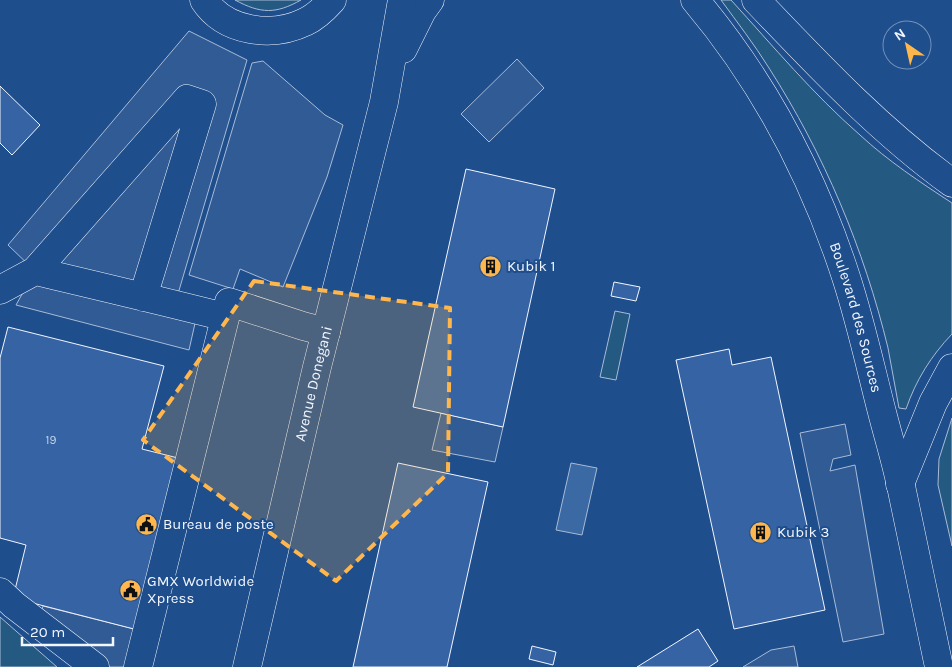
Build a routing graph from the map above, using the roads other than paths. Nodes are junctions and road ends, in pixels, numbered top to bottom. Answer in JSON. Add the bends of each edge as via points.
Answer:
{"nodes":[{"id":1,"x":204,"y":0,"type":"edge"},
{"id":2,"x":332,"y":0,"type":"edge"},
{"id":3,"x":402,"y":0,"type":"edge"},
{"id":4,"x":430,"y":0,"type":"edge"},
{"id":5,"x":695,"y":0,"type":"edge"},
{"id":6,"x":756,"y":0,"type":"edge"},
{"id":7,"x":384,"y":102,"type":"junction"},
{"id":8,"x":952,"y":183,"type":"edge"},
{"id":9,"x":35,"y":270,"type":"junction"},
{"id":10,"x":0,"y":290,"type":"edge"},
{"id":11,"x":143,"y":297,"type":"junction"},
{"id":12,"x":225,"y":316,"type":"junction"},
{"id":13,"x":326,"y":332,"type":"junction"},
{"id":14,"x":952,"y":368,"type":"edge"},
{"id":15,"x":900,"y":484,"type":"junction"},
{"id":16,"x":0,"y":592,"type":"edge"},
{"id":17,"x":95,"y":667,"type":"edge"},
{"id":18,"x":138,"y":667,"type":"edge"},
{"id":19,"x":247,"y":667,"type":"edge"},
{"id":20,"x":939,"y":667,"type":"edge"}],
"edges":[{"from":1,"to":2,"type":"main road","via":[[233,25],[266,30],[305,22]]},
{"from":3,"to":7,"type":"main road"},
{"from":4,"to":7,"type":"main road","via":[[411,31]]},
{"from":5,"to":15,"type":"main road","name":"Boulevard des Sources","via":[[721,31],[774,110],[822,212],[846,277]]},
{"from":6,"to":8,"type":"main road","via":[[864,110]]},
{"from":7,"to":13,"type":"main road","name":"Avenue Donegani"},
{"from":9,"to":10,"type":"main road"},
{"from":9,"to":11,"type":"main road"},
{"from":9,"to":11,"type":"main road","via":[[187,99],[202,104]]},
{"from":11,"to":12,"type":"main road"},
{"from":12,"to":13,"type":"main road","via":[[229,302]]},
{"from":12,"to":18,"type":"main road"},
{"from":13,"to":19,"type":"main road","name":"Avenue Donegani"},
{"from":14,"to":15,"type":"main road","via":[[941,386]]},
{"from":15,"to":20,"type":"main road","name":"Boulevard des Sources"},
{"from":16,"to":17,"type":"main road"}]}
